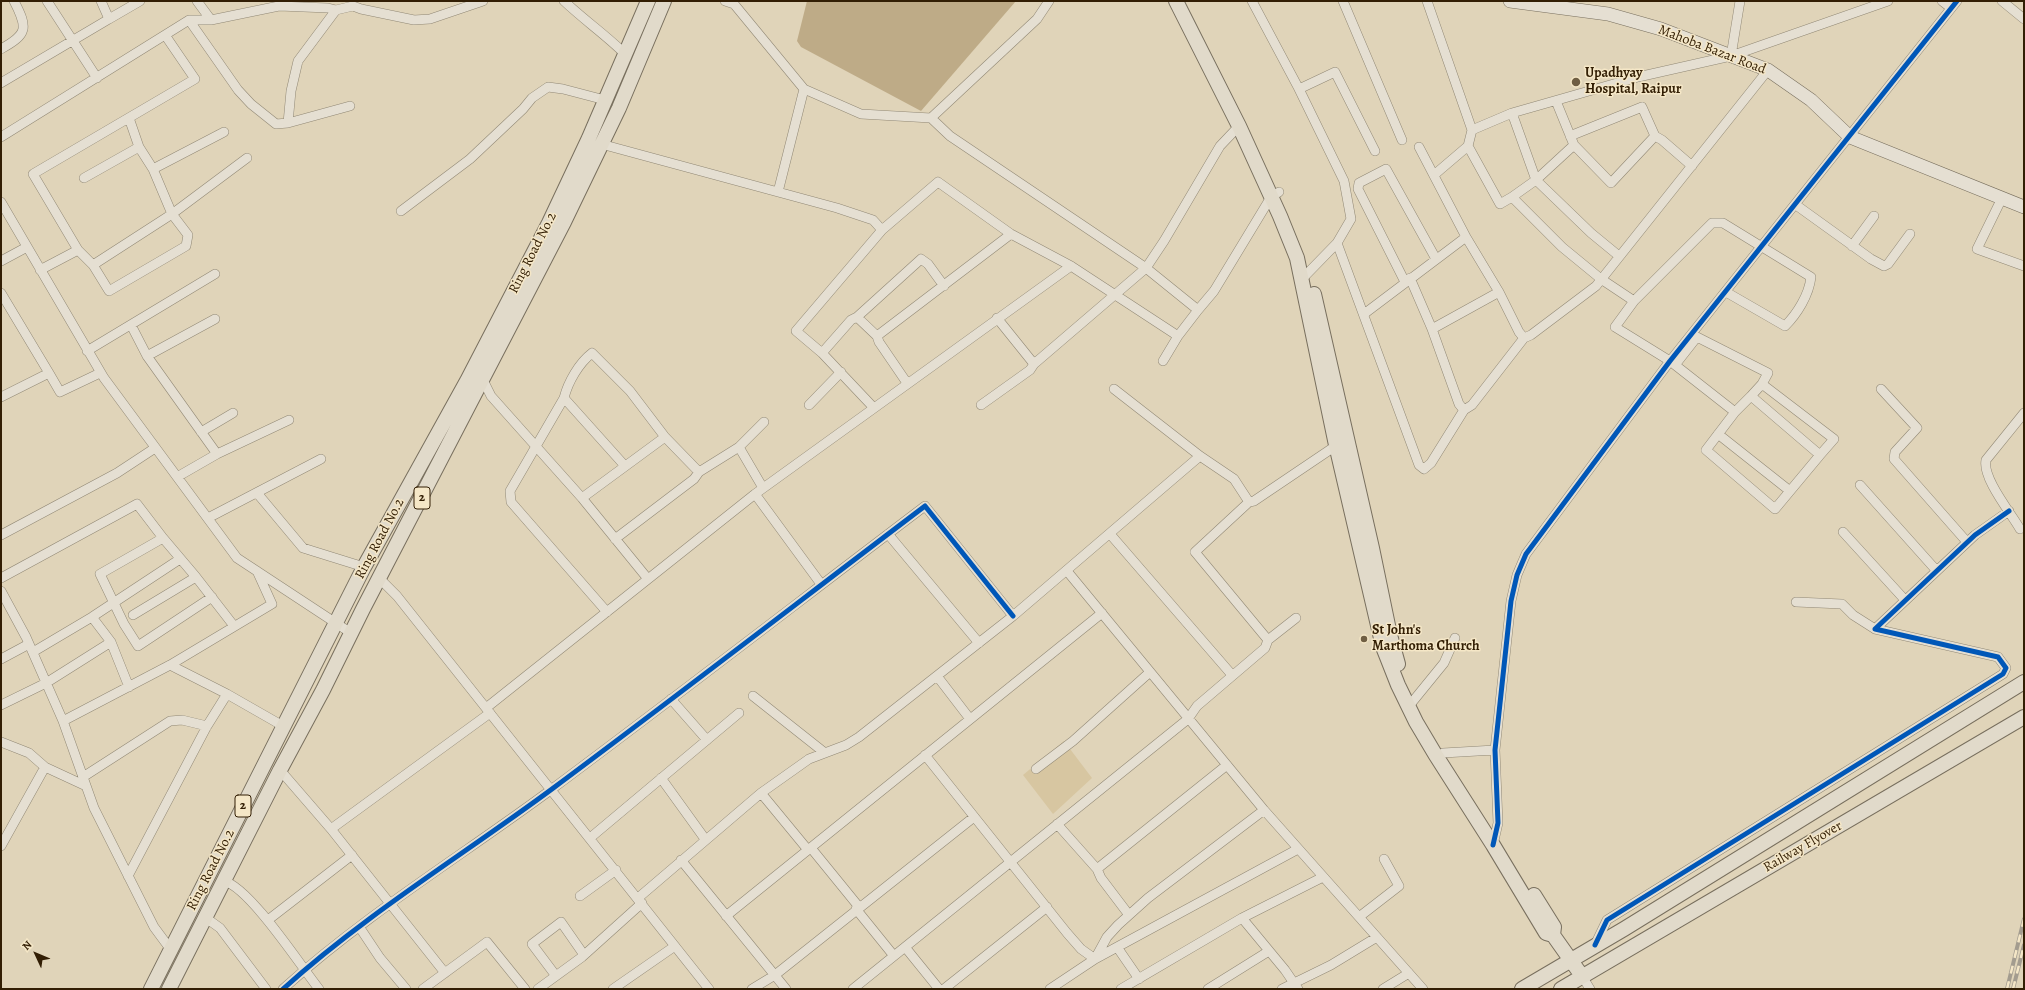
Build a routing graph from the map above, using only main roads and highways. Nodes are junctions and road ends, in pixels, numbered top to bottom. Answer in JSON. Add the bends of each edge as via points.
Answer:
{"nodes":[{"id":1,"x":648,"y":1,"type":"edge"},
{"id":2,"x":664,"y":1,"type":"edge"},
{"id":3,"x":1176,"y":1,"type":"edge"},
{"id":4,"x":1187,"y":1,"type":"edge"},
{"id":5,"x":1275,"y":194,"type":"junction"},
{"id":6,"x":2024,"y":682,"type":"edge"},
{"id":7,"x":1411,"y":703,"type":"junction"},
{"id":8,"x":2024,"y":717,"type":"edge"},
{"id":9,"x":1494,"y":840,"type":"junction"},
{"id":10,"x":1569,"y":960,"type":"junction"},
{"id":11,"x":1582,"y":976,"type":"junction"},
{"id":12,"x":151,"y":989,"type":"edge"},
{"id":13,"x":169,"y":989,"type":"edge"},
{"id":14,"x":1522,"y":989,"type":"edge"},
{"id":15,"x":1561,"y":989,"type":"edge"}],
"edges":[{"from":1,"to":12,"type":"main road","name":"Ring Road No.2","number":"2","via":[[545,230],[467,381],[364,567]]},
{"from":2,"to":13,"type":"main road","name":"Ring Road No.2","number":"2","via":[[622,101],[564,222]]},
{"from":3,"to":5,"type":"main road"},
{"from":4,"to":5,"type":"main road"},
{"from":5,"to":7,"type":"main road","via":[[1305,276],[1383,647]]},
{"from":6,"to":10,"type":"main road","name":"Railway Flyover","via":[[1624,929]]},
{"from":7,"to":9,"type":"main road","via":[[1444,753]]},
{"from":7,"to":9,"type":"main road","via":[[1434,754]]},
{"from":8,"to":11,"type":"main road","name":"Railway Flyover"},
{"from":9,"to":10,"type":"main road","via":[[1546,932],[1553,935]]},
{"from":10,"to":11,"type":"main road"},
{"from":10,"to":14,"type":"main road","name":"Railway Flyover"},
{"from":11,"to":15,"type":"main road","name":"Railway Flyover"}]}
